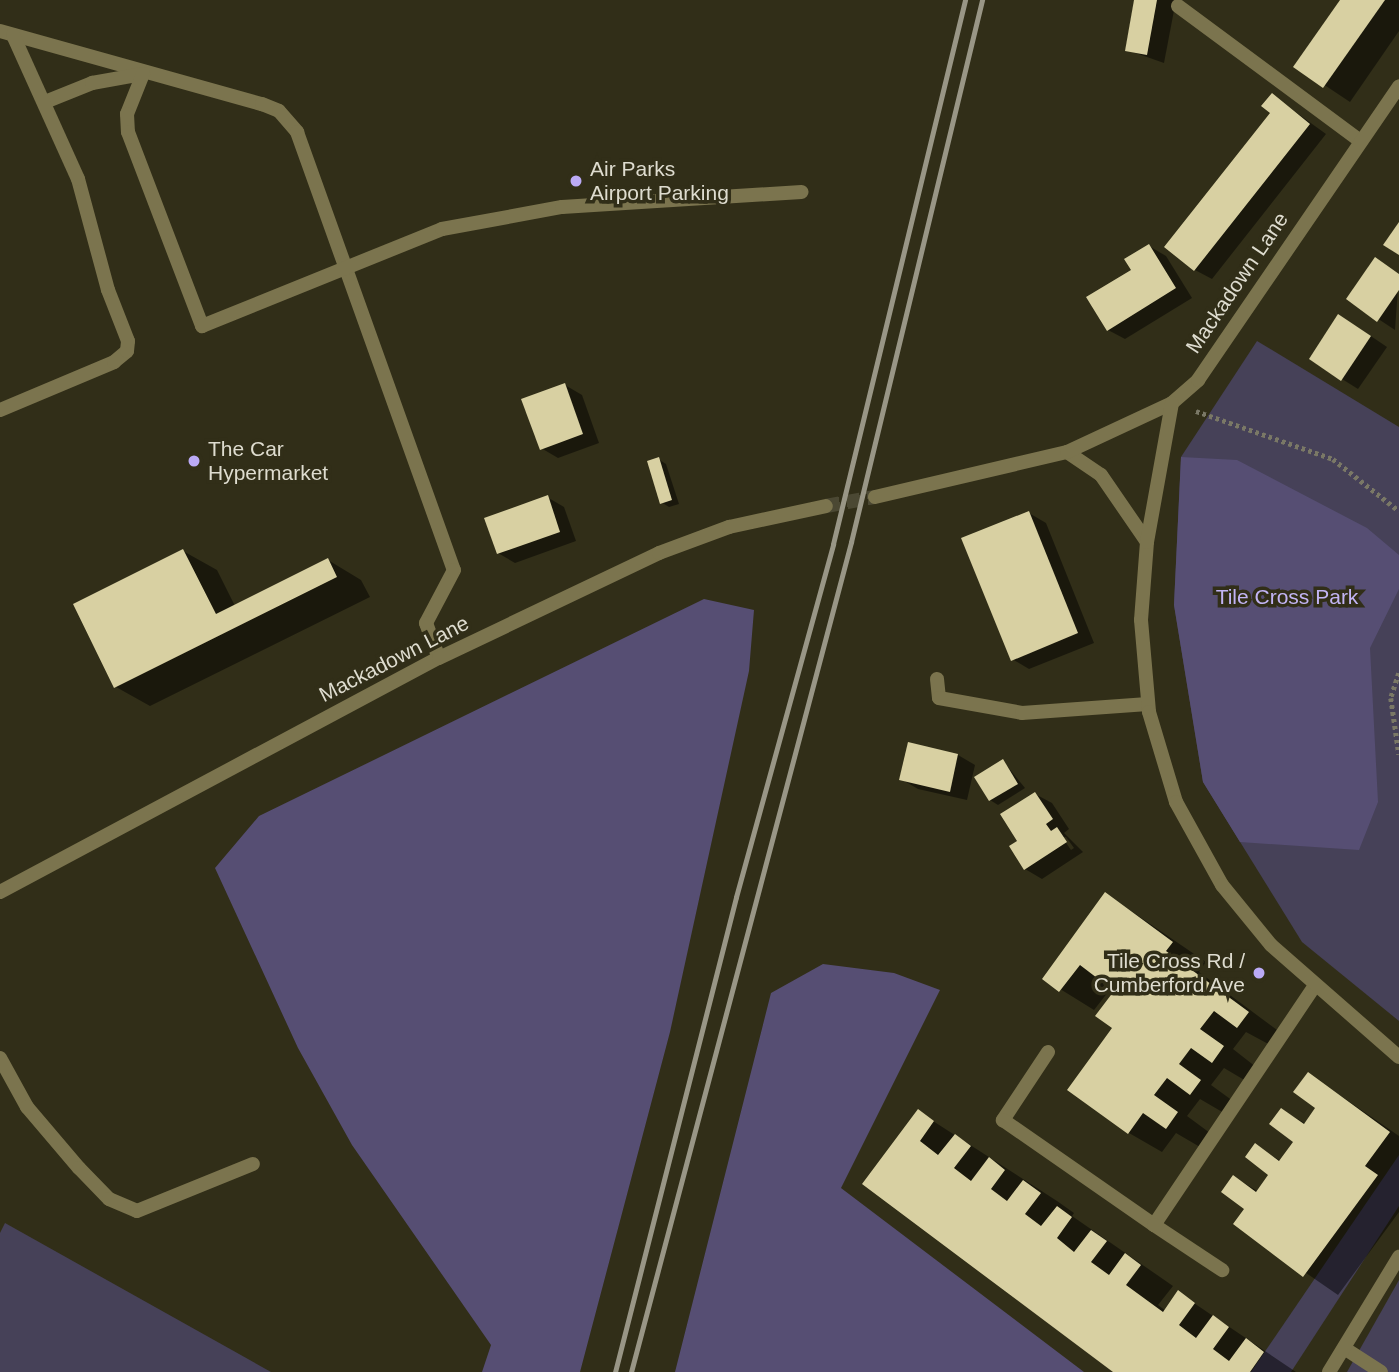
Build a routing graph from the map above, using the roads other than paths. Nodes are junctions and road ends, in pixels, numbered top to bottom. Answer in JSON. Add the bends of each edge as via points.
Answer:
{"nodes":[{"id":1,"x":1178,"y":6,"type":"dead end"},
{"id":2,"x":7,"y":33,"type":"edge"},
{"id":3,"x":143,"y":74,"type":"junction"},
{"id":4,"x":1399,"y":86,"type":"edge"},
{"id":5,"x":46,"y":102,"type":"junction"},
{"id":6,"x":1359,"y":140,"type":"junction"},
{"id":7,"x":802,"y":192,"type":"dead end"},
{"id":8,"x":345,"y":267,"type":"junction"},
{"id":9,"x":1172,"y":403,"type":"junction"},
{"id":10,"x":0,"y":410,"type":"edge"},
{"id":11,"x":1067,"y":452,"type":"junction"},
{"id":12,"x":875,"y":497,"type":"tunnel mouth"},
{"id":13,"x":826,"y":506,"type":"tunnel mouth"},
{"id":14,"x":1147,"y":542,"type":"junction"},
{"id":15,"x":439,"y":658,"type":"junction"},
{"id":16,"x":937,"y":679,"type":"dead end"},
{"id":17,"x":1148,"y":704,"type":"junction"},
{"id":18,"x":0,"y":892,"type":"edge"},
{"id":19,"x":1315,"y":985,"type":"junction"},
{"id":20,"x":1048,"y":1052,"type":"dead end"},
{"id":21,"x":1399,"y":1057,"type":"edge"},
{"id":22,"x":0,"y":1058,"type":"edge"},
{"id":23,"x":253,"y":1164,"type":"dead end"},
{"id":24,"x":1154,"y":1225,"type":"junction"},
{"id":25,"x":1399,"y":1257,"type":"edge"},
{"id":26,"x":1222,"y":1270,"type":"dead end"},
{"id":27,"x":1344,"y":1348,"type":"junction"},
{"id":28,"x":1329,"y":1372,"type":"edge"},
{"id":29,"x":1381,"y":1372,"type":"edge"}],
"edges":[{"from":1,"to":6,"type":"street"},
{"from":2,"to":3,"type":"street"},
{"from":2,"to":5,"type":"street"},
{"from":3,"to":5,"type":"street","via":[[92,83]]},
{"from":3,"to":8,"type":"street","via":[[271,107],[297,132]]},
{"from":3,"to":8,"type":"street","via":[[127,114],[128,132],[202,326]]},
{"from":4,"to":6,"type":"street","name":"Mackadown Lane"},
{"from":5,"to":10,"type":"street","via":[[78,179],[108,290],[128,341],[127,351],[114,362]]},
{"from":6,"to":9,"type":"street","name":"Mackadown Lane","via":[[1198,380]]},
{"from":7,"to":8,"type":"street","via":[[562,207],[442,229]]},
{"from":8,"to":15,"type":"street","via":[[454,570],[426,623]]},
{"from":9,"to":11,"type":"street","name":"Mackadown Lane"},
{"from":9,"to":14,"type":"street"},
{"from":11,"to":12,"type":"street","name":"Mackadown Lane"},
{"from":11,"to":14,"type":"street","via":[[1101,475]]},
{"from":13,"to":15,"type":"street","name":"Mackadown Lane","via":[[729,527],[659,553]]},
{"from":14,"to":17,"type":"street","via":[[1142,620]]},
{"from":15,"to":18,"type":"street","name":"Mackadown Lane"},
{"from":16,"to":17,"type":"street","via":[[939,698],[1021,713]]},
{"from":17,"to":19,"type":"street","via":[[1176,802],[1222,885],[1271,945]]},
{"from":19,"to":21,"type":"street"},
{"from":19,"to":24,"type":"street"},
{"from":20,"to":24,"type":"street","via":[[1003,1120]]},
{"from":22,"to":23,"type":"street","via":[[27,1107],[79,1168],[109,1199],[137,1211]]},
{"from":24,"to":26,"type":"street"},
{"from":25,"to":27,"type":"street"},
{"from":27,"to":28,"type":"street"},
{"from":27,"to":29,"type":"street"}]}
